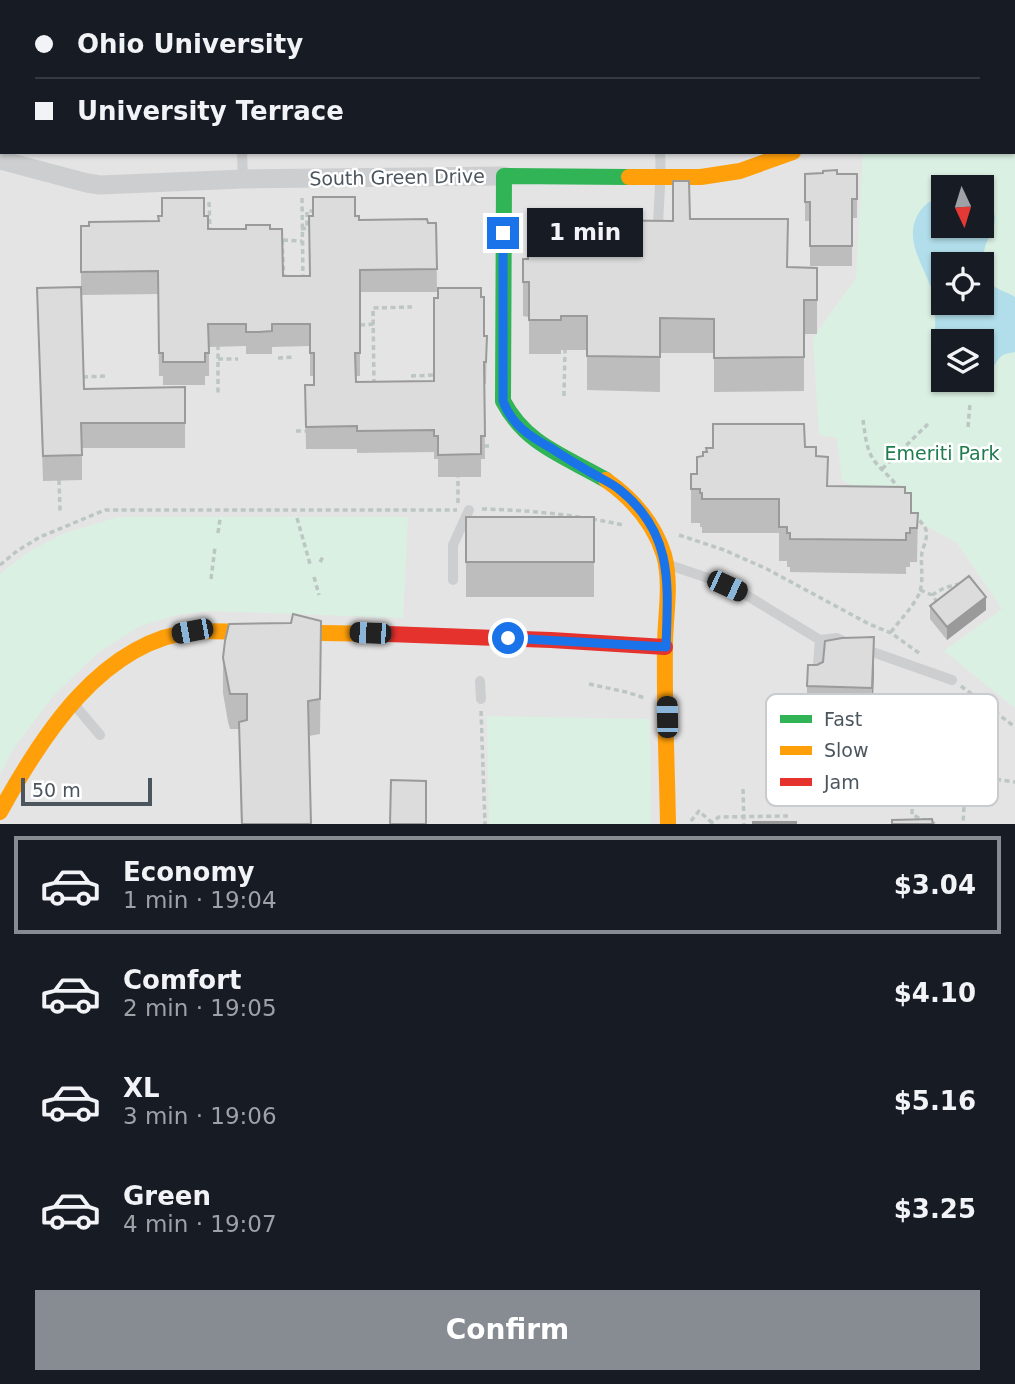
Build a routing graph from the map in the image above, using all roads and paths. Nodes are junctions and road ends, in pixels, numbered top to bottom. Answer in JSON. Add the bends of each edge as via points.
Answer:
{"nodes":[{"id":1,"x":242,"y":154,"type":"edge"},
{"id":2,"x":660,"y":154,"type":"edge"},
{"id":3,"x":787,"y":154,"type":"edge"},
{"id":4,"x":0,"y":160,"type":"edge"},
{"id":5,"x":504,"y":176,"type":"junction"},
{"id":6,"x":661,"y":177,"type":"junction"},
{"id":7,"x":243,"y":179,"type":"junction"},
{"id":8,"x":302,"y":198,"type":"dead end"},
{"id":9,"x":209,"y":202,"type":"dead end"},
{"id":10,"x":320,"y":211,"type":"edge"},
{"id":11,"x":206,"y":213,"type":"edge"},
{"id":12,"x":301,"y":229,"type":"junction"},
{"id":13,"x":210,"y":230,"type":"junction"},
{"id":14,"x":211,"y":241,"type":"edge"},
{"id":15,"x":658,"y":242,"type":"edge"},
{"id":16,"x":302,"y":243,"type":"junction"},
{"id":17,"x":309,"y":246,"type":"edge"},
{"id":18,"x":303,"y":268,"type":"junction"},
{"id":19,"x":310,"y":269,"type":"edge"},
{"id":20,"x":284,"y":280,"type":"edge"},
{"id":21,"x":303,"y":281,"type":"edge"},
{"id":22,"x":412,"y":307,"type":"dead end"},
{"id":23,"x":374,"y":324,"type":"junction"},
{"id":24,"x":360,"y":325,"type":"edge"},
{"id":25,"x":218,"y":335,"type":"edge"},
{"id":26,"x":565,"y":350,"type":"dead end"},
{"id":27,"x":278,"y":358,"type":"dead end"},
{"id":28,"x":295,"y":358,"type":"dead end"},
{"id":29,"x":218,"y":359,"type":"junction"},
{"id":30,"x":238,"y":359,"type":"dead end"},
{"id":31,"x":434,"y":375,"type":"edge"},
{"id":32,"x":105,"y":376,"type":"dead end"},
{"id":33,"x":411,"y":376,"type":"dead end"},
{"id":34,"x":83,"y":377,"type":"edge"},
{"id":35,"x":374,"y":389,"type":"edge"},
{"id":36,"x":218,"y":395,"type":"dead end"},
{"id":37,"x":564,"y":396,"type":"dead end"},
{"id":38,"x":970,"y":403,"type":"dead end"},
{"id":39,"x":863,"y":420,"type":"dead end"},
{"id":40,"x":928,"y":424,"type":"dead end"},
{"id":41,"x":968,"y":427,"type":"dead end"},
{"id":42,"x":306,"y":430,"type":"edge"},
{"id":43,"x":296,"y":431,"type":"dead end"},
{"id":44,"x":484,"y":446,"type":"edge"},
{"id":45,"x":492,"y":446,"type":"dead end"},
{"id":46,"x":882,"y":470,"type":"junction"},
{"id":47,"x":458,"y":477,"type":"dead end"},
{"id":48,"x":59,"y":480,"type":"dead end"},
{"id":49,"x":900,"y":494,"type":"edge"},
{"id":50,"x":458,"y":502,"type":"dead end"},
{"id":51,"x":469,"y":510,"type":"junction"},
{"id":52,"x":60,"y":511,"type":"dead end"},
{"id":53,"x":909,"y":513,"type":"edge"},
{"id":54,"x":297,"y":518,"type":"dead end"},
{"id":55,"x":220,"y":519,"type":"dead end"},
{"id":56,"x":626,"y":526,"type":"dead end"},
{"id":57,"x":218,"y":533,"type":"dead end"},
{"id":58,"x":682,"y":535,"type":"dead end"},
{"id":59,"x":215,"y":547,"type":"dead end"},
{"id":60,"x":323,"y":557,"type":"dead end"},
{"id":61,"x":320,"y":562,"type":"dead end"},
{"id":62,"x":310,"y":564,"type":"dead end"},
{"id":63,"x":666,"y":564,"type":"junction"},
{"id":64,"x":0,"y":565,"type":"edge"},
{"id":65,"x":314,"y":577,"type":"dead end"},
{"id":66,"x":211,"y":579,"type":"dead end"},
{"id":67,"x":453,"y":580,"type":"dead end"},
{"id":68,"x":965,"y":580,"type":"edge"},
{"id":69,"x":920,"y":590,"type":"junction"},
{"id":70,"x":319,"y":595,"type":"dead end"},
{"id":71,"x":932,"y":595,"type":"junction"},
{"id":72,"x":943,"y":609,"type":"edge"},
{"id":73,"x":891,"y":633,"type":"junction"},
{"id":74,"x":820,"y":640,"type":"junction"},
{"id":75,"x":666,"y":647,"type":"junction"},
{"id":76,"x":925,"y":658,"type":"dead end"},
{"id":77,"x":953,"y":680,"type":"joint"},
{"id":78,"x":480,"y":681,"type":"dead end"},
{"id":79,"x":589,"y":684,"type":"dead end"},
{"id":80,"x":817,"y":693,"type":"edge"},
{"id":81,"x":971,"y":694,"type":"edge"},
{"id":82,"x":481,"y":699,"type":"joint"},
{"id":83,"x":653,"y":701,"type":"dead end"},
{"id":84,"x":73,"y":702,"type":"junction"},
{"id":85,"x":998,"y":714,"type":"edge"},
{"id":86,"x":1015,"y":727,"type":"edge"},
{"id":87,"x":100,"y":735,"type":"dead end"},
{"id":88,"x":743,"y":789,"type":"dead end"},
{"id":89,"x":912,"y":806,"type":"edge"},
{"id":90,"x":964,"y":806,"type":"edge"},
{"id":91,"x":0,"y":812,"type":"edge"},
{"id":92,"x":788,"y":816,"type":"dead end"},
{"id":93,"x":744,"y":817,"type":"junction"},
{"id":94,"x":676,"y":822,"type":"edge"},
{"id":95,"x":693,"y":822,"type":"edge"},
{"id":96,"x":712,"y":823,"type":"edge"},
{"id":97,"x":485,"y":824,"type":"edge"},
{"id":98,"x":744,"y":824,"type":"edge"},
{"id":99,"x":935,"y":824,"type":"edge"},
{"id":100,"x":963,"y":824,"type":"edge"}],
"edges":[{"from":1,"to":7,"type":"lane"},
{"from":2,"to":6,"type":"lane"},
{"from":3,"to":6,"type":"street","name":"South Green Drive","via":[[740,171]]},
{"from":4,"to":7,"type":"street","name":"South Green Drive","via":[[100,185]]},
{"from":5,"to":6,"type":"street","name":"South Green Drive"},
{"from":5,"to":7,"type":"street","name":"South Green Drive"},
{"from":5,"to":63,"type":"street","via":[[503,401],[507,411],[528,435],[619,489],[654,530]]},
{"from":6,"to":15,"type":"lane"},
{"from":8,"to":12,"type":"path"},
{"from":9,"to":13,"type":"path"},
{"from":10,"to":12,"type":"path","via":[[307,211],[307,228]]},
{"from":11,"to":13,"type":"path"},
{"from":12,"to":16,"type":"path"},
{"from":13,"to":14,"type":"path"},
{"from":16,"to":17,"type":"path"},
{"from":16,"to":18,"type":"path"},
{"from":16,"to":20,"type":"path","via":[[282,240]]},
{"from":18,"to":19,"type":"path"},
{"from":18,"to":21,"type":"path"},
{"from":22,"to":23,"type":"path","via":[[373,308]]},
{"from":23,"to":24,"type":"path"},
{"from":23,"to":35,"type":"path"},
{"from":25,"to":29,"type":"path"},
{"from":26,"to":37,"type":"path"},
{"from":27,"to":28,"type":"path"},
{"from":29,"to":30,"type":"path"},
{"from":29,"to":36,"type":"path"},
{"from":31,"to":33,"type":"path"},
{"from":32,"to":34,"type":"path"},
{"from":38,"to":41,"type":"path"},
{"from":39,"to":46,"type":"path","via":[[867,444]]},
{"from":40,"to":46,"type":"path"},
{"from":42,"to":43,"type":"path"},
{"from":44,"to":45,"type":"path"},
{"from":46,"to":49,"type":"path"},
{"from":47,"to":50,"type":"path"},
{"from":48,"to":52,"type":"path"},
{"from":51,"to":56,"type":"path","via":[[531,511]]},
{"from":51,"to":64,"type":"path","via":[[105,510],[40,537]]},
{"from":51,"to":67,"type":"lane","via":[[453,545]]},
{"from":53,"to":69,"type":"path","via":[[926,530],[920,554]]},
{"from":54,"to":62,"type":"path"},
{"from":55,"to":57,"type":"path"},
{"from":58,"to":73,"type":"path","via":[[767,569]]},
{"from":59,"to":66,"type":"path"},
{"from":60,"to":61,"type":"path"},
{"from":63,"to":74,"type":"lane","via":[[747,595]]},
{"from":63,"to":75,"type":"street"},
{"from":65,"to":70,"type":"path"},
{"from":68,"to":71,"type":"path"},
{"from":69,"to":71,"type":"path"},
{"from":69,"to":73,"type":"path"},
{"from":71,"to":72,"type":"path"},
{"from":73,"to":76,"type":"path"},
{"from":74,"to":77,"type":"lane","via":[[837,638]]},
{"from":74,"to":80,"type":"lane"},
{"from":75,"to":84,"type":"street","via":[[480,636],[192,631],[160,639],[130,654]]},
{"from":75,"to":94,"type":"street"},
{"from":77,"to":81,"type":"path"},
{"from":78,"to":82,"type":"lane"},
{"from":79,"to":83,"type":"path"},
{"from":82,"to":97,"type":"path"},
{"from":84,"to":87,"type":"lane"},
{"from":84,"to":91,"type":"street","via":[[27,763]]},
{"from":85,"to":86,"type":"path"},
{"from":88,"to":93,"type":"path"},
{"from":89,"to":99,"type":"path","via":[[912,815]]},
{"from":90,"to":100,"type":"path"},
{"from":92,"to":93,"type":"path"},
{"from":93,"to":96,"type":"path","via":[[719,817]]},
{"from":93,"to":98,"type":"path"},
{"from":94,"to":95,"type":"path"},
{"from":95,"to":96,"type":"path","via":[[699,811]]}]}
